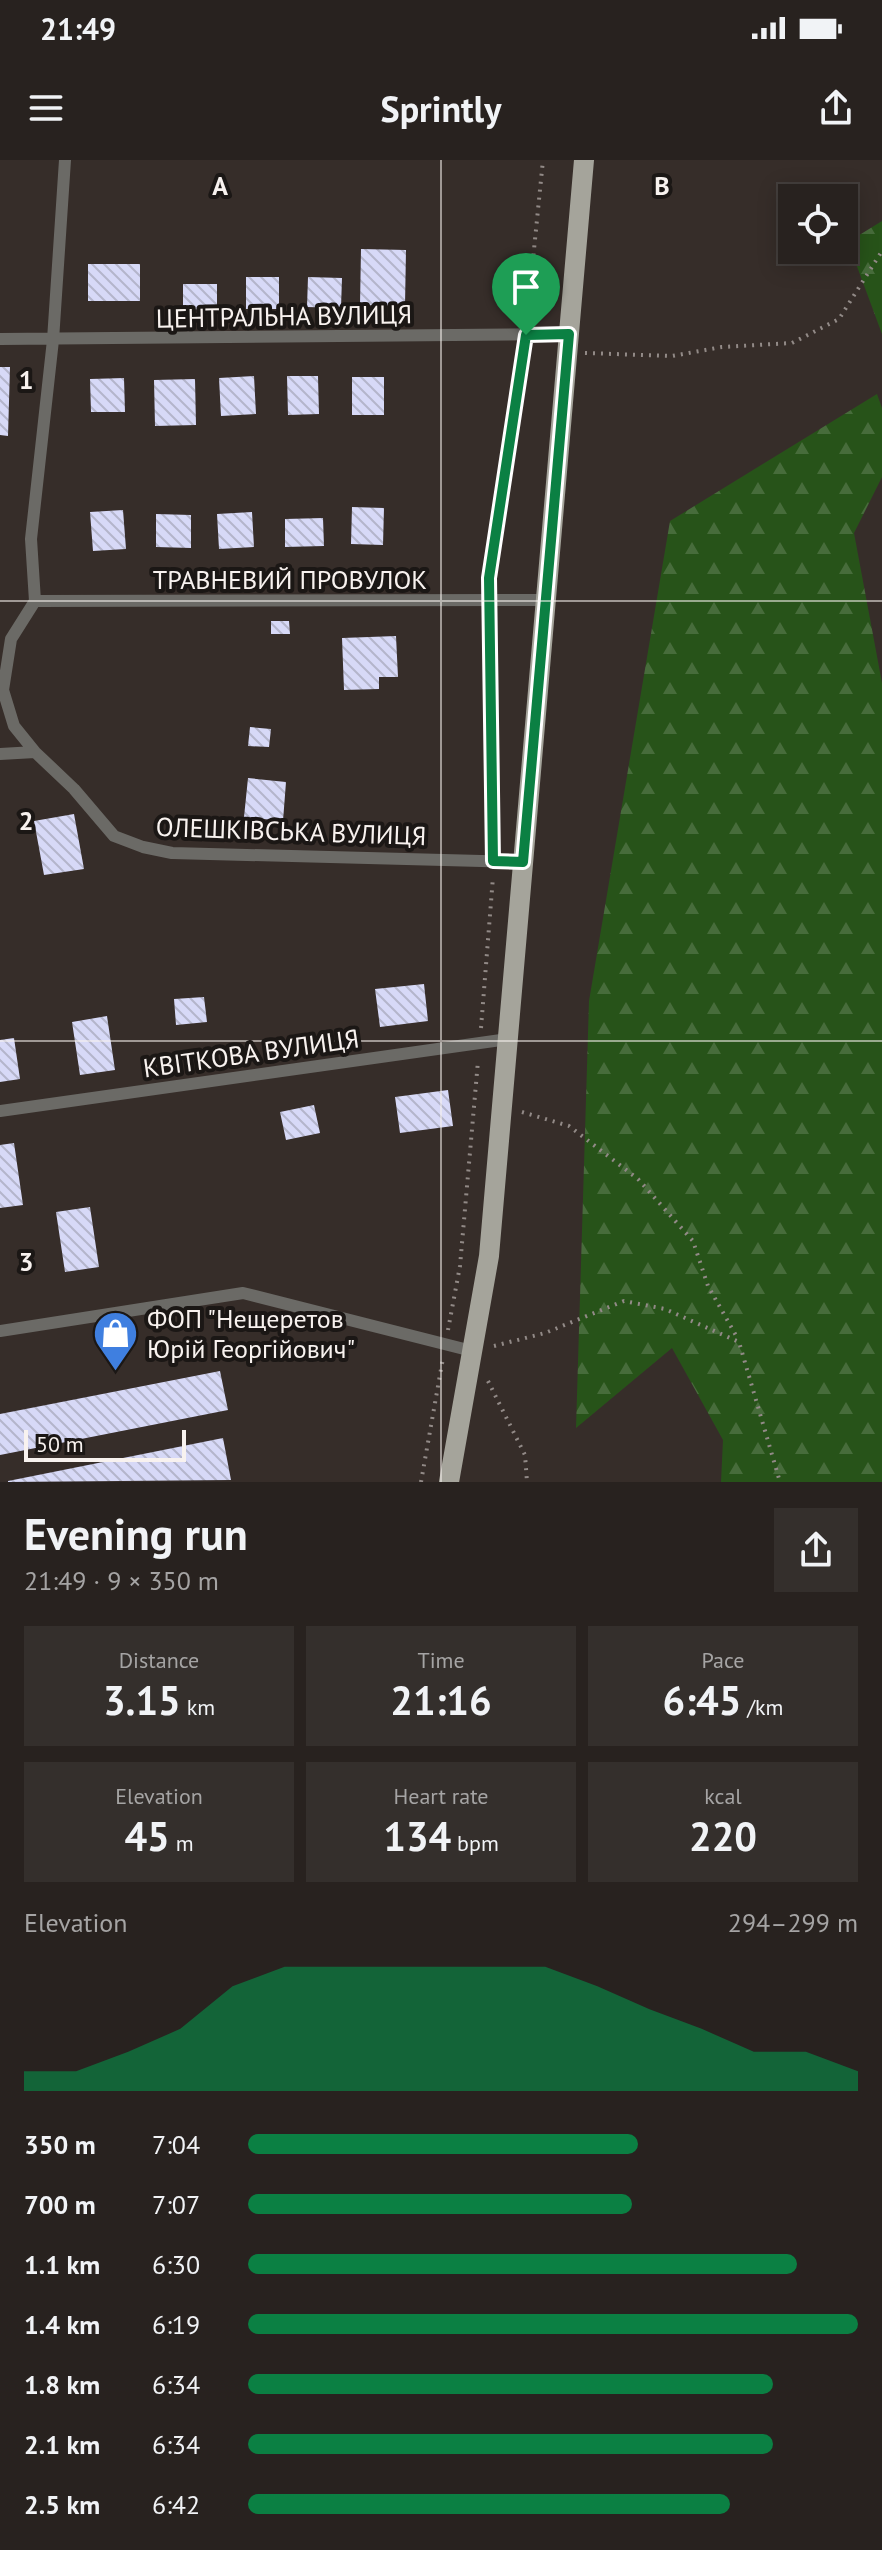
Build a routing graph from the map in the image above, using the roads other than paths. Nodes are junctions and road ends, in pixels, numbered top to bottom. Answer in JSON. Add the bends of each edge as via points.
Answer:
{"nodes":[{"id":1,"x":65,"y":160,"type":"edge"},
{"id":2,"x":584,"y":160,"type":"edge"},
{"id":3,"x":0,"y":339,"type":"edge"},
{"id":4,"x":53,"y":340,"type":"junction"},
{"id":5,"x":568,"y":344,"type":"junction"},
{"id":6,"x":546,"y":600,"type":"junction"},
{"id":7,"x":35,"y":601,"type":"junction"},
{"id":8,"x":11,"y":639,"type":"junction"},
{"id":9,"x":0,"y":663,"type":"edge"},
{"id":10,"x":0,"y":711,"type":"edge"},
{"id":11,"x":14,"y":726,"type":"junction"},
{"id":12,"x":35,"y":752,"type":"junction"},
{"id":13,"x":0,"y":754,"type":"edge"},
{"id":14,"x":523,"y":862,"type":"junction"},
{"id":15,"x":508,"y":1039,"type":"junction"},
{"id":16,"x":0,"y":1111,"type":"edge"},
{"id":17,"x":0,"y":1331,"type":"edge"},
{"id":18,"x":472,"y":1351,"type":"junction"},
{"id":19,"x":449,"y":1482,"type":"edge"}],
"edges":[{"from":1,"to":4,"type":"lane"},
{"from":2,"to":5,"type":"main road"},
{"from":3,"to":4,"type":"lane","name":"ЦЕНТРАЛЬНА ВУЛИЦЯ"},
{"from":4,"to":5,"type":"lane","name":"ЦЕНТРАЛЬНА ВУЛИЦЯ","via":[[526,335]]},
{"from":4,"to":7,"type":"lane","via":[[31,539]]},
{"from":5,"to":6,"type":"main road"},
{"from":6,"to":7,"type":"lane","name":"ТРАВНЕВИЙ ПРОВУЛОК"},
{"from":6,"to":14,"type":"main road"},
{"from":7,"to":8,"type":"lane"},
{"from":8,"to":9,"type":"lane"},
{"from":8,"to":11,"type":"lane","via":[[3,690]]},
{"from":10,"to":11,"type":"lane","name":"ОЛЕШКІВСЬКА ВУЛИЦЯ"},
{"from":11,"to":12,"type":"lane","name":"ОЛЕШКІВСЬКА ВУЛИЦЯ"},
{"from":12,"to":13,"type":"lane"},
{"from":12,"to":14,"type":"lane","name":"ОЛЕШКІВСЬКА ВУЛИЦЯ","via":[[114,836],[143,847],[172,853]]},
{"from":14,"to":15,"type":"main road"},
{"from":15,"to":16,"type":"lane","name":"КВІТКОВА ВУЛИЦЯ"},
{"from":15,"to":18,"type":"main road","via":[[489,1256]]},
{"from":17,"to":18,"type":"lane","via":[[243,1293]]},
{"from":18,"to":19,"type":"main road"}]}
